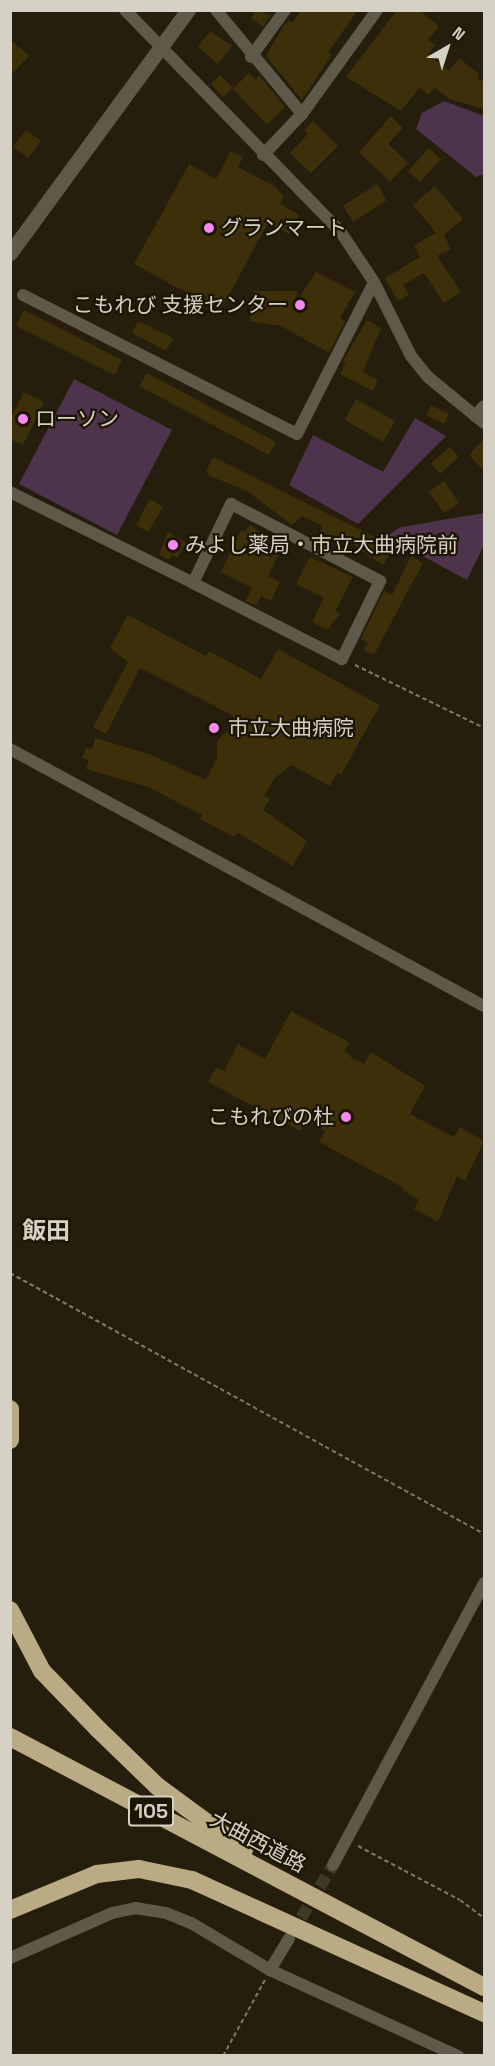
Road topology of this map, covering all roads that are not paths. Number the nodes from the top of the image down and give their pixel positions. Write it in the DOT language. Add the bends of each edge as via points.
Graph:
graph roads {
  1 [pos="125,10"];
  2 [pos="188,10"];
  3 [pos="216,10"];
  4 [pos="285,10"];
  5 [pos="377,10"];
  6 [pos="158,47"];
  7 [pos="251,57"];
  8 [pos="302,114"];
  9 [pos="263,155"];
  10 [pos="10,253"];
  11 [pos="374,282"];
  12 [pos="23,295"];
  13 [pos="484,406"];
  14 [pos="480,419"];
  15 [pos="10,492"];
  16 [pos="193,583"];
  17 [pos="10,749"];
  18 [pos="484,1006"];
  19 [pos="10,1409"];
  20 [pos="10,1440"];
  21 [pos="484,1583"];
  22 [pos="10,1610"];
  23 [pos="10,1737"];
  24 [pos="333,1864"];
  25 [pos="292,1886"];
  26 [pos="10,1910"];
  27 [pos="290,1938"];
  28 [pos="10,1958"];
  29 [pos="270,1970"];
  30 [pos="484,1987"];
  31 [pos="484,2013"];
  32 [pos="458,2055"];
  1 -- 6 [label="street"];
  2 -- 6 [label="street"];
  3 -- 7 [label="street"];
  4 -- 7 [label="street"];
  5 -- 8 [label="street"];
  6 -- 9 [label="street"];
  6 -- 10 [label="street"];
  7 -- 8 [label="street"];
  8 -- 9 [label="street"];
  9 -- 11 [label="street" via="340,231"];
  11 -- 12 [label="street" via="297,434"];
  11 -- 14 [label="street" via="411,356 429,378"];
  13 -- 14 [label="street"];
  15 -- 16 [label="street"];
  16 -- 16 [label="street" via="231,504 380,581 342,659"];
  17 -- 18 [label="street"];
  19 -- 20 [label="highway"];
  21 -- 24 [label="street"];
  22 -- 25 [label="highway" via="42,1671 98,1729 157,1786"];
  23 -- 25 [label="highway, 大曲西道路 / 105"];
  25 -- 30 [label="highway, 大曲西道路 / 105"];
  26 -- 31 [label="highway" via="97,1874 139,1869 192,1880"];
  27 -- 29 [label="street"];
  28 -- 29 [label="street" via="112,1913 135,1908 166,1913 191,1923"];
  29 -- 32 [label="street"];
}
